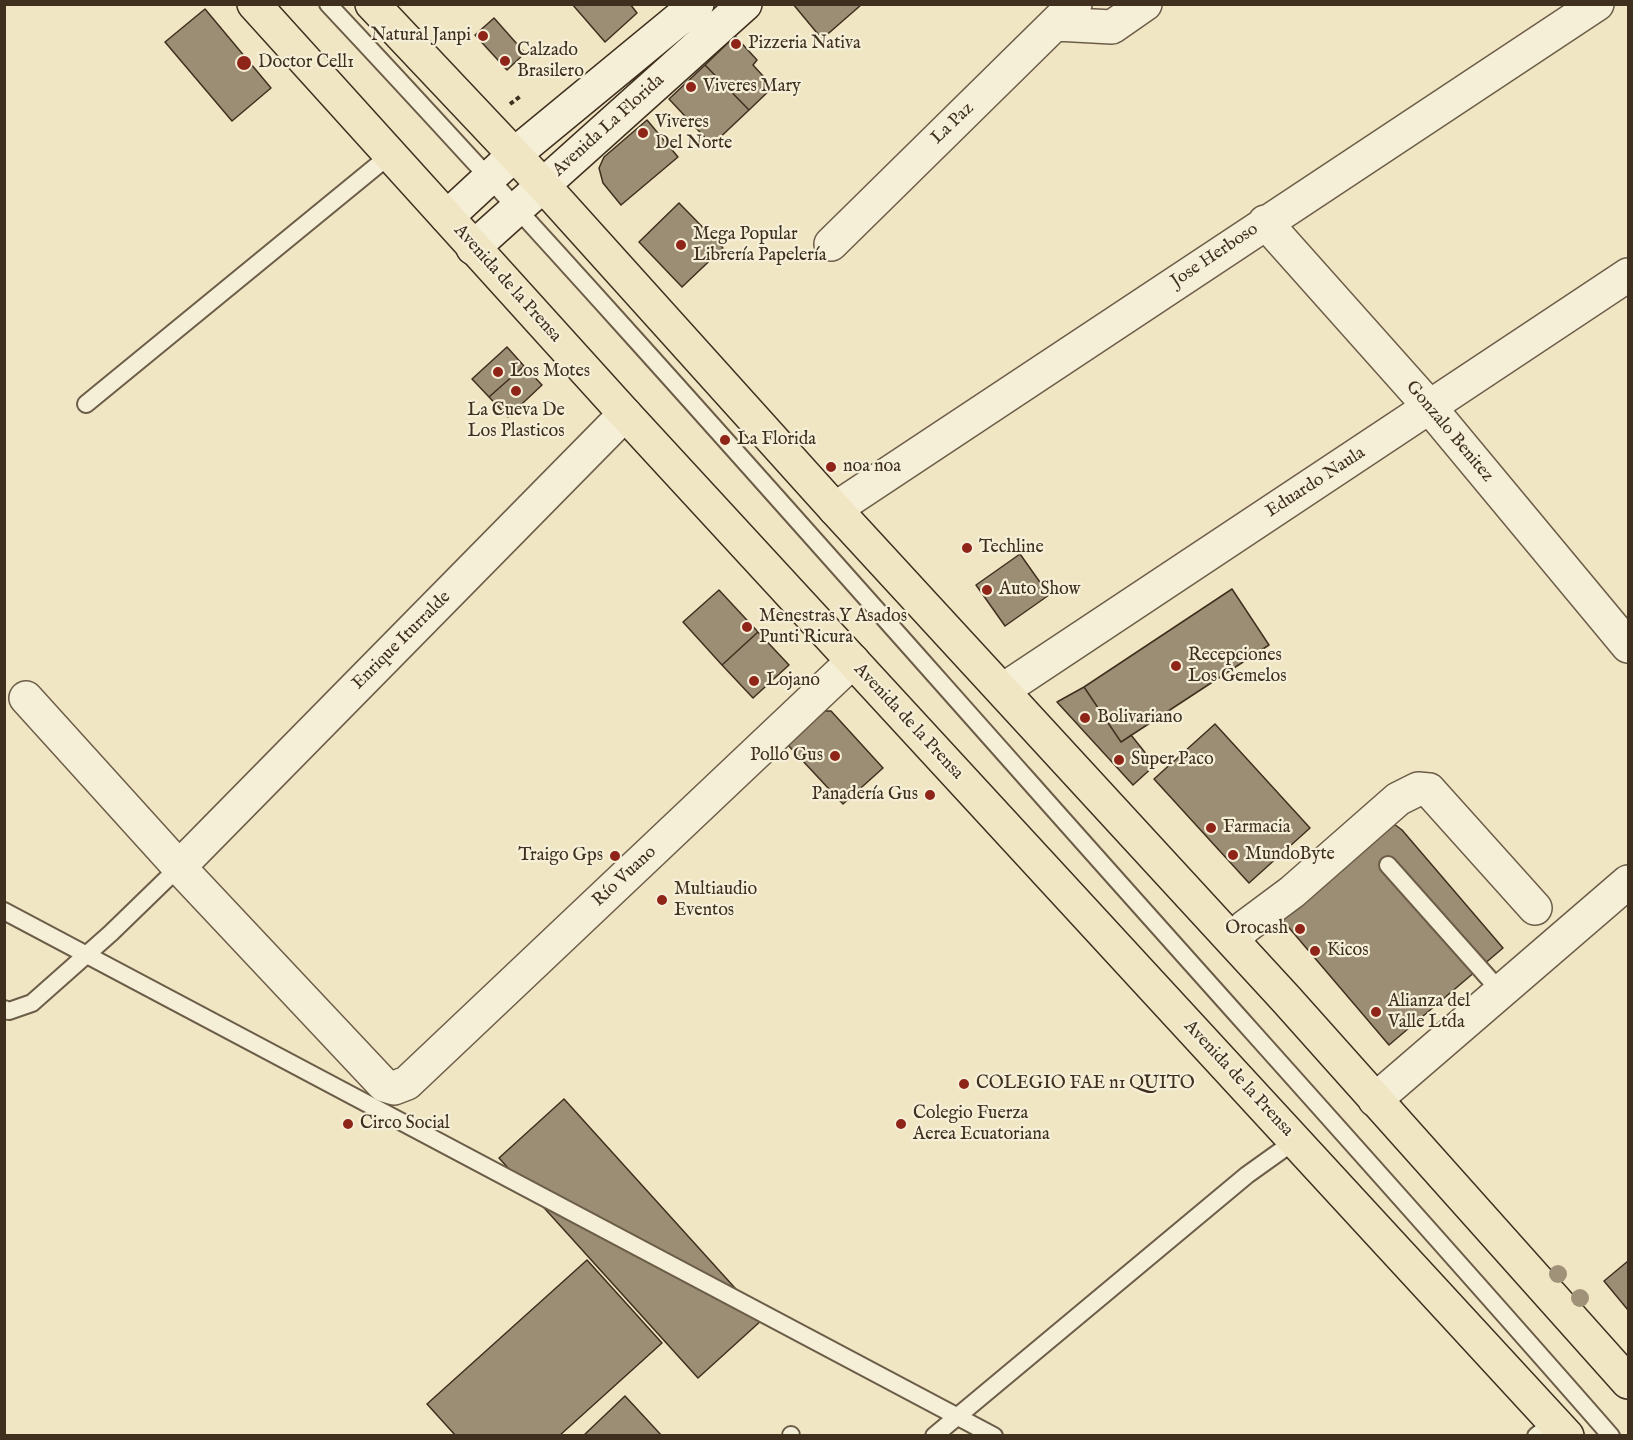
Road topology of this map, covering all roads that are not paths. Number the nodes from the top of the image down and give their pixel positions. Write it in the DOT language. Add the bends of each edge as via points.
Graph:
graph roads {
  1 [pos="254,4"];
  2 [pos="328,4"];
  3 [pos="372,4"];
  4 [pos="697,4"];
  5 [pos="745,4"];
  6 [pos="1145,4"];
  7 [pos="1597,4"];
  8 [pos="1057,11"];
  9 [pos="515,154"];
  10 [pos="390,155"];
  11 [pos="490,177"];
  12 [pos="543,185"];
  13 [pos="517,207"];
  14 [pos="447,217"];
  15 [pos="1265,222"];
  16 [pos="831,244"];
  17 [pos="473,248"];
  18 [pos="1629,275"];
  19 [pos="86,404"];
  20 [pos="1429,407"];
  21 [pos="625,414"];
  22 [pos="835,509"];
  23 [pos="1629,646"];
  24 [pos="853,661"];
  25 [pos="1002,690"];
  26 [pos="26,698"];
  27 [pos="1388,865"];
  28 [pos="179,867"];
  29 [pos="1629,882"];
  30 [pos="1535,908"];
  31 [pos="4,910"];
  32 [pos="1233,941"];
  33 [pos="1501,992"];
  34 [pos="4,1009"];
  35 [pos="1375,1100"];
  36 [pos="1296,1140"];
  37 [pos="1629,1382"];
  38 [pos="1553,1431"];
  39 [pos="934,1436"];
  40 [pos="994,1436"];
  41 [pos="1611,1436"];
  1 -- 10 [label="main road, Avenida de la Prensa"];
  2 -- 11 [label="lane"];
  3 -- 9 [label="main road"];
  4 -- 9 [label="street, Avenida La Florida"];
  5 -- 12 [label="street, Avenida La Florida"];
  6 -- 8 [label="street" via="1112,27"];
  7 -- 15 [label="street, Jose Herboso"];
  8 -- 16 [label="street, La Paz"];
  9 -- 11 [label="street, Avenida La Florida"];
  9 -- 12 [label="main road"];
  10 -- 14 [label="main road, Avenida de la Prensa"];
  10 -- 19 [label="lane"];
  11 -- 13 [label="lane"];
  11 -- 14 [label="street, Avenida La Florida"];
  12 -- 13 [label="street, Avenida La Florida"];
  12 -- 22 [label="main road"];
  13 -- 17 [label="street, Avenida La Florida"];
  13 -- 41 [label="lane" via="1342,1129"];
  14 -- 17 [label="main road, Avenida de la Prensa"];
  15 -- 20 [label="street, Gonzalo Benitez"];
  15 -- 22 [label="street, Jose Herboso"];
  17 -- 21 [label="main road, Avenida de la Prensa"];
  18 -- 20 [label="street, Eduardo Naula"];
  20 -- 23 [label="street, Gonzalo Benitez"];
  20 -- 25 [label="street, Eduardo Naula"];
  21 -- 24 [label="main road, Avenida de la Prensa"];
  21 -- 28 [label="street, Enrique Iturralde"];
  22 -- 25 [label="main road"];
  24 -- 28 [label="street, Río Vuano" via="407,1083 394,1088 384,1085"];
  24 -- 36 [label="main road, Avenida de la Prensa"];
  25 -- 32 [label="main road"];
  26 -- 28 [label="street"];
  27 -- 33 [label="lane"];
  28 -- 34 [label="lane" via="32,1003 9,1011"];
  29 -- 33 [label="street"];
  30 -- 32 [label="street" via="1429,790 1418,789 1388,807"];
  31 -- 40 [label="lane"];
  32 -- 35 [label="main road"];
  33 -- 35 [label="street"];
  35 -- 37 [label="main road"];
  36 -- 38 [label="main road, Avenida de la Prensa"];
  36 -- 39 [label="lane" via="1247,1175"];
}
